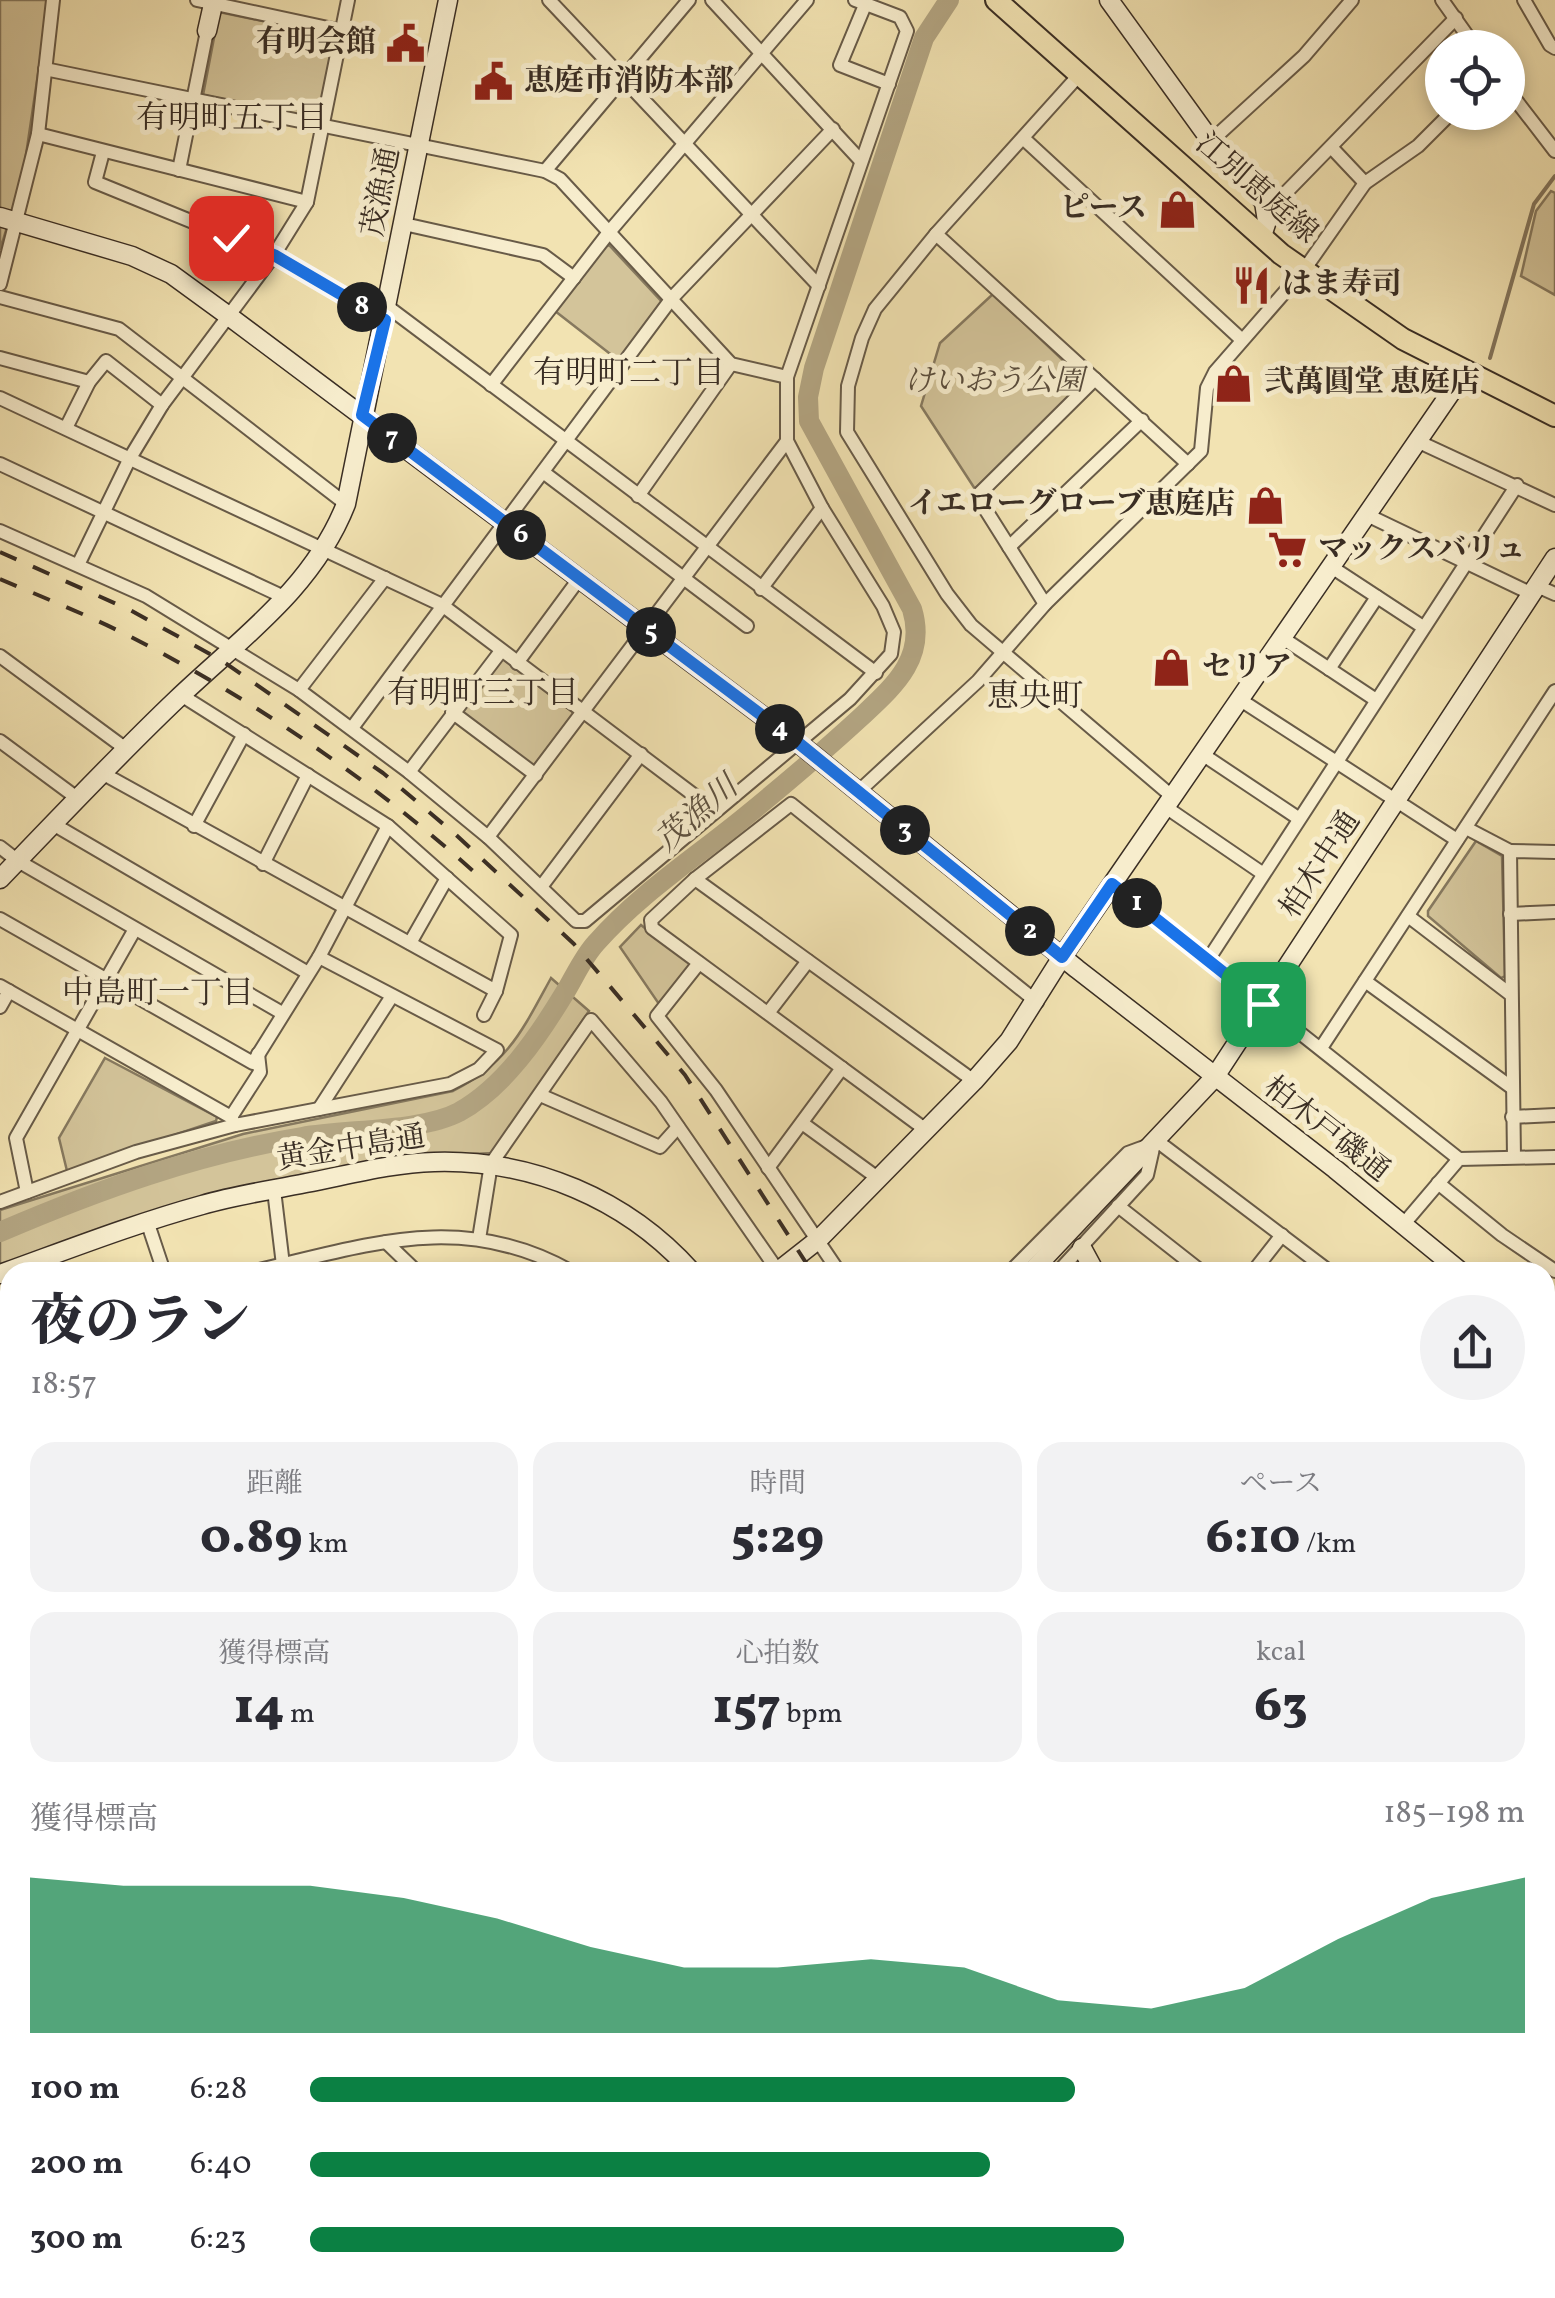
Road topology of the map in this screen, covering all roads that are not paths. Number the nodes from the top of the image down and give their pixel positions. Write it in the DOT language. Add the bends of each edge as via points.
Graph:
graph roads {
  1 [pos="52,0"];
  2 [pos="348,0"];
  3 [pos="448,0"];
  4 [pos="549,0"];
  5 [pos="690,0"];
  6 [pos="712,0"];
  7 [pos="807,0"];
  8 [pos="996,0"];
  9 [pos="1109,0"];
  10 [pos="1352,0"];
  11 [pos="1442,0"];
  12 [pos="1524,0"];
  13 [pos="208,1"];
  14 [pos="860,3"];
  15 [pos="1456,18"];
  16 [pos="1464,30"];
  17 [pos="208,31"];
  18 [pos="342,31"];
  19 [pos="1555,48"];
  20 [pos="762,53"];
  21 [pos="45,69"];
  22 [pos="1080,74"];
  23 [pos="622,79"];
  24 [pos="889,84"];
  25 [pos="193,98"];
  26 [pos="1525,112"];
  27 [pos="324,126"];
  28 [pos="833,129"];
  29 [pos="1434,130"];
  30 [pos="38,134"];
  31 [pos="1024,138"];
  32 [pos="1211,140"];
  33 [pos="684,143"];
  34 [pos="420,144"];
  35 [pos="1331,147"];
  36 [pos="1555,150"];
  37 [pos="103,152"];
  38 [pos="861,161"];
  39 [pos="179,170"];
  40 [pos="544,171"];
  41 [pos="1365,184"];
  42 [pos="307,202"];
  43 [pos="1267,212"];
  44 [pos="751,216"];
  45 [pos="8,219"];
  46 [pos="404,224"];
  47 [pos="610,231"];
  48 [pos="936,234"];
  49 [pos="1262,236"];
  50 [pos="274,255"];
  51 [pos="1304,270"];
  52 [pos="574,278"];
  53 [pos="0,284"];
  54 [pos="819,286"];
  55 [pos="0,297"];
  56 [pos="672,298"];
  57 [pos="386,314"];
  58 [pos="230,316"];
  59 [pos="1242,340"];
  60 [pos="0,358"];
  61 [pos="731,364"];
  62 [pos="1465,372"];
  63 [pos="183,378"];
  64 [pos="786,378"];
  65 [pos="1095,379"];
  66 [pos="89,382"];
  67 [pos="491,385"];
  68 [pos="0,398"];
  69 [pos="162,406"];
  70 [pos="362,415"];
  71 [pos="1555,416"];
  72 [pos="1142,420"];
  73 [pos="66,428"];
  74 [pos="787,441"];
  75 [pos="1418,441"];
  76 [pos="565,442"];
  77 [pos="130,458"];
  78 [pos="0,464"];
  79 [pos="1188,464"];
  80 [pos="542,472"];
  81 [pos="1517,485"];
  82 [pos="638,496"];
  83 [pos="346,504"];
  84 [pos="1555,505"];
  85 [pos="822,508"];
  86 [pos="105,512"];
  87 [pos="1367,514"];
  88 [pos="505,522"];
  89 [pos="0,531"];
  90 [pos="1009,547"];
  91 [pos="326,549"];
  92 [pos="708,549"];
  93 [pos="1555,558"];
  94 [pos="1467,560"];
  95 [pos="78,565"];
  96 [pos="1330,566"];
  97 [pos="385,578"];
  98 [pos="580,580"];
  99 [pos="684,580"];
  100 [pos="761,589"];
  101 [pos="1542,591"];
  102 [pos="1377,597"];
  103 [pos="286,598"];
  104 [pos="1045,604"];
  105 [pos="442,605"];
  106 [pos="747,626"];
  107 [pos="1424,626"];
  108 [pos="648,629"];
  109 [pos="1281,638"];
  110 [pos="232,650"];
  111 [pos="501,650"];
  112 [pos="1001,652"];
  113 [pos="517,663"];
  114 [pos="3,664"];
  115 [pos="1329,669"];
  116 [pos="876,673"];
  117 [pos="298,690"];
  118 [pos="1555,691"];
  119 [pos="181,695"];
  120 [pos="1239,699"];
  121 [pos="1376,700"];
  122 [pos="452,712"];
  123 [pos="583,713"];
  124 [pos="352,728"];
  125 [pos="244,734"];
  126 [pos="0,742"];
  127 [pos="800,744"];
  128 [pos="126,750"];
  129 [pos="640,754"];
  130 [pos="1202,754"];
  131 [pos="1334,763"];
  132 [pos="409,772"];
  133 [pos="102,773"];
  134 [pos="308,774"];
  135 [pos="536,775"];
  136 [pos="858,792"];
  137 [pos="77,798"];
  138 [pos="1396,800"];
  139 [pos="1170,803"];
  140 [pos="714,810"];
  141 [pos="1298,818"];
  142 [pos="52,824"];
  143 [pos="194,826"];
  144 [pos="388,826"];
  145 [pos="1466,828"];
  146 [pos="488,837"];
  147 [pos="1456,840"];
  148 [pos="0,847"];
  149 [pos="1510,851"];
  150 [pos="1555,852"];
  151 [pos="18,861"];
  152 [pos="263,864"];
  153 [pos="1262,873"];
  154 [pos="447,878"];
  155 [pos="0,880"];
  156 [pos="696,880"];
  157 [pos="1112,884"];
  158 [pos="540,887"];
  159 [pos="345,907"];
  160 [pos="1555,912"];
  161 [pos="1510,914"];
  162 [pos="1408,916"];
  163 [pos="0,919"];
  164 [pos="135,929"];
  165 [pos="410,942"];
  166 [pos="318,957"];
  167 [pos="1062,957"];
  168 [pos="808,960"];
  169 [pos="1208,960"];
  170 [pos="699,963"];
  171 [pos="308,973"];
  172 [pos="1366,980"];
  173 [pos="106,981"];
  174 [pos="4,988"];
  175 [pos="496,991"];
  176 [pos="1510,994"];
  177 [pos="392,996"];
  178 [pos="1036,1002"];
  179 [pos="1263,1004"];
  180 [pos="0,1007"];
  181 [pos="282,1013"];
  182 [pos="768,1014"];
  183 [pos="484,1015"];
  184 [pos="76,1031"];
  185 [pos="1322,1048"];
  186 [pos="258,1054"];
  187 [pos="842,1068"];
  188 [pos="1214,1078"];
  189 [pos="974,1080"];
  190 [pos="1511,1087"];
  191 [pos="540,1096"];
  192 [pos="318,1109"];
  193 [pos="1555,1114"];
  194 [pos="1512,1117"];
  195 [pos="233,1121"];
  196 [pos="802,1123"];
  197 [pos="678,1126"];
  198 [pos="926,1130"];
  199 [pos="1156,1143"];
  200 [pos="1514,1157"];
  201 [pos="1555,1157"];
  202 [pos="1459,1159"];
  203 [pos="491,1164"];
  204 [pos="768,1168"];
  205 [pos="879,1179"];
  206 [pos="1438,1182"];
  207 [pos="274,1190"];
  208 [pos="27,1192"];
  209 [pos="0,1202"];
  210 [pos="1118,1206"];
  211 [pos="147,1222"];
  212 [pos="1402,1226"];
  213 [pos="1282,1235"];
  214 [pos="479,1239"];
  215 [pos="819,1239"];
  216 [pos="386,1242"];
  217 [pos="1082,1248"];
  218 [pos="34,1262"];
  219 [pos="161,1262"];
  220 [pos="283,1262"];
  221 [pos="296,1262"];
  222 [pos="405,1262"];
  223 [pos="550,1262"];
  224 [pos="681,1262"];
  225 [pos="770,1262"];
  226 [pos="790,1262"];
  227 [pos="833,1262"];
  228 [pos="1020,1262"];
  229 [pos="1041,1262"];
  230 [pos="1068,1262"];
  231 [pos="1090,1262"];
  232 [pos="1189,1262"];
  233 [pos="1261,1262"];
  234 [pos="1317,1262"];
  235 [pos="1448,1262"];
  236 [pos="1542,1262"];
  1 -- 21 [label="street"];
  2 -- 18 [label="street"];
  3 -- 34 [label="street, 茂漁通"];
  4 -- 23 [label="street"];
  5 -- 23 [label="street"];
  6 -- 20 [label="street"];
  7 -- 20 [label="street"];
  8 -- 22 [label="main road, 江別恵庭線"];
  9 -- 32 [label="street"];
  10 -- 32 [label="street" via="1304,56"];
  11 -- 15 [label="street"];
  12 -- 19 [label="street"];
  13 -- 17 [label="street"];
  13 -- 18 [label="street"];
  14 -- 24 [label="street" via="905,22"];
  14 -- 24 [label="street" via="840,65"];
  15 -- 16 [label="street"];
  15 -- 35 [label="street"];
  17 -- 25 [label="street"];
  18 -- 27 [label="street"];
  20 -- 28 [label="street"];
  20 -- 33 [label="street"];
  21 -- 25 [label="street"];
  21 -- 30 [label="street"];
  22 -- 31 [label="street"];
  22 -- 49 [label="main road, 江別恵庭線"];
  23 -- 33 [label="street"];
  23 -- 40 [label="street"];
  24 -- 38 [label="street"];
  25 -- 27 [label="street"];
  25 -- 39 [label="street"];
  26 -- 36 [label="street"];
  27 -- 34 [label="street"];
  27 -- 42 [label="street"];
  28 -- 38 [label="street"];
  28 -- 44 [label="street"];
  29 -- 41 [label="street"];
  30 -- 37 [label="street"];
  30 -- 45 [label="street"];
  31 -- 48 [label="street"];
  31 -- 59 [label="street"];
  32 -- 43 [label="street"];
  33 -- 44 [label="street"];
  33 -- 47 [label="street"];
  34 -- 40 [label="street"];
  34 -- 46 [label="street, 茂漁通"];
  35 -- 41 [label="street"];
  35 -- 43 [label="street"];
  37 -- 39 [label="street"];
  37 -- 50 [label="street" via="94,182"];
  38 -- 54 [label="street"];
  39 -- 42 [label="street"];
  40 -- 47 [label="street"];
  41 -- 51 [label="street"];
  42 -- 50 [label="street"];
  43 -- 49 [label="street"];
  44 -- 54 [label="street"];
  44 -- 56 [label="street"];
  45 -- 53 [label="street"];
  45 -- 58 [label="street, 柏木戸磯通" via="132,256 171,274"];
  46 -- 52 [label="street" via="543,255"];
  46 -- 57 [label="street, 茂漁通"];
  47 -- 52 [label="street"];
  47 -- 56 [label="street"];
  48 -- 65 [label="street"];
  48 -- 112 [label="street" via="875,309 848,386 847,432 946,594"];
  49 -- 51 [label="main road, 江別恵庭線"];
  50 -- 57 [label="street"];
  50 -- 58 [label="street"];
  51 -- 59 [label="street"];
  51 -- 62 [label="main road, 江別恵庭線" via="1403,339"];
  52 -- 67 [label="street"];
  54 -- 64 [label="street"];
  55 -- 63 [label="street" via="119,330"];
  56 -- 61 [label="street"];
  56 -- 76 [label="street"];
  57 -- 67 [label="street"];
  57 -- 70 [label="street, 茂漁通"];
  58 -- 63 [label="street"];
  58 -- 70 [label="street, 柏木戸磯通"];
  59 -- 79 [label="street" via="1207,388 1201,451"];
  60 -- 66 [label="street"];
  61 -- 64 [label="street"];
  61 -- 82 [label="street"];
  62 -- 71 [label="main road, 江別恵庭線"];
  62 -- 75 [label="street"];
  63 -- 69 [label="street"];
  63 -- 83 [label="street"];
  64 -- 74 [label="street"];
  65 -- 72 [label="street"];
  65 -- 90 [label="street" via="977,496"];
  66 -- 69 [label="street" via="106,361"];
  66 -- 73 [label="street"];
  67 -- 76 [label="street"];
  68 -- 73 [label="street"];
  69 -- 77 [label="street"];
  70 -- 83 [label="street, 茂漁通"];
  70 -- 88 [label="street, 柏木戸磯通"];
  72 -- 79 [label="street"];
  72 -- 90 [label="street"];
  73 -- 77 [label="street"];
  74 -- 85 [label="street"];
  74 -- 92 [label="street"];
  75 -- 81 [label="street"];
  75 -- 87 [label="street"];
  76 -- 80 [label="street"];
  76 -- 82 [label="street"];
  77 -- 86 [label="street"];
  77 -- 91 [label="street"];
  78 -- 86 [label="street"];
  79 -- 104 [label="street"];
  80 -- 88 [label="street"];
  80 -- 99 [label="street"];
  81 -- 84 [label="street"];
  81 -- 94 [label="street"];
  82 -- 92 [label="street"];
  83 -- 91 [label="street, 茂漁通"];
  85 -- 100 [label="street"];
  85 -- 116 [label="street" via="894,632 890,654"];
  86 -- 95 [label="street"];
  86 -- 103 [label="street"];
  87 -- 94 [label="street"];
  87 -- 96 [label="street"];
  88 -- 98 [label="street, 柏木戸磯通"];
  88 -- 105 [label="street"];
  89 -- 95 [label="street"];
  90 -- 104 [label="street"];
  91 -- 97 [label="street"];
  91 -- 103 [label="street, 茂漁通"];
  92 -- 99 [label="street"];
  92 -- 100 [label="street"];
  93 -- 101 [label="street, 柏木中通"];
  94 -- 101 [label="street"];
  94 -- 107 [label="street"];
  95 -- 110 [label="street" via="146,596"];
  96 -- 102 [label="street"];
  96 -- 109 [label="street"];
  97 -- 105 [label="street"];
  97 -- 117 [label="street"];
  98 -- 108 [label="street, 柏木戸磯通"];
  98 -- 113 [label="street"];
  99 -- 106 [label="street"];
  99 -- 108 [label="street"];
  100 -- 116 [label="street"];
  101 -- 138 [label="street, 柏木中通"];
  102 -- 107 [label="street"];
  102 -- 115 [label="street"];
  103 -- 110 [label="street, 茂漁通"];
  104 -- 112 [label="street"];
  105 -- 111 [label="street"];
  105 -- 124 [label="street"];
  107 -- 121 [label="street"];
  108 -- 123 [label="street"];
  108 -- 127 [label="street, 柏木戸磯通"];
  109 -- 115 [label="street"];
  109 -- 120 [label="street"];
  110 -- 117 [label="street"];
  110 -- 119 [label="street, 茂漁通"];
  111 -- 113 [label="street"];
  111 -- 122 [label="street"];
  112 -- 136 [label="street"];
  112 -- 139 [label="street"];
  113 -- 123 [label="street"];
  114 -- 128 [label="street"];
  115 -- 121 [label="street"];
  116 -- 127 [label="street"];
  117 -- 124 [label="street"];
  118 -- 145 [label="street"];
  119 -- 125 [label="street"];
  119 -- 128 [label="street, 茂漁通"];
  120 -- 130 [label="street"];
  120 -- 131 [label="street"];
  121 -- 131 [label="street"];
  122 -- 132 [label="street"];
  122 -- 135 [label="street"];
  123 -- 129 [label="street"];
  123 -- 135 [label="street"];
  124 -- 132 [label="street"];
  125 -- 134 [label="street"];
  125 -- 143 [label="street"];
  126 -- 137 [label="street"];
  127 -- 136 [label="street, 柏木戸磯通"];
  127 -- 140 [label="street"];
  128 -- 133 [label="street, 茂漁通"];
  129 -- 140 [label="street"];
  129 -- 158 [label="street"];
  130 -- 139 [label="street"];
  130 -- 141 [label="street"];
  131 -- 138 [label="street"];
  131 -- 141 [label="street"];
  132 -- 146 [label="street"];
  133 -- 137 [label="street, 茂漁通"];
  133 -- 143 [label="street"];
  134 -- 144 [label="street"];
  134 -- 152 [label="street"];
  135 -- 146 [label="street"];
  136 -- 167 [label="street, 柏木戸磯通"];
  137 -- 142 [label="street, 茂漁通"];
  138 -- 147 [label="street"];
  138 -- 179 [label="street, 柏木中通"];
  139 -- 153 [label="street"];
  139 -- 157 [label="street"];
  140 -- 158 [label="street" via="585,921"];
  141 -- 153 [label="street"];
  142 -- 151 [label="street, 茂漁通"];
  142 -- 171 [label="street"];
  143 -- 152 [label="street"];
  144 -- 154 [label="street"];
  144 -- 159 [label="street"];
  145 -- 147 [label="street"];
  145 -- 149 [label="street"];
  146 -- 158 [label="street"];
  147 -- 162 [label="street"];
  148 -- 151 [label="street"];
  149 -- 150 [label="street"];
  149 -- 161 [label="street"];
  151 -- 155 [label="street, 茂漁通"];
  151 -- 164 [label="street"];
  152 -- 159 [label="street"];
  153 -- 169 [label="street"];
  154 -- 165 [label="street"];
  154 -- 175 [label="street" via="511,936"];
  156 -- 168 [label="street"];
  156 -- 170 [label="street" via="651,920 652,928"];
  156 -- 178 [label="street" via="792,804"];
  157 -- 167 [label="street"];
  157 -- 169 [label="street"];
  159 -- 165 [label="street"];
  159 -- 166 [label="street"];
  160 -- 161 [label="street"];
  161 -- 176 [label="street"];
  162 -- 172 [label="street"];
  162 -- 176 [label="street"];
  163 -- 173 [label="street"];
  164 -- 173 [label="street"];
  164 -- 181 [label="street"];
  165 -- 175 [label="street"];
  166 -- 171 [label="street"];
  166 -- 177 [label="street"];
  167 -- 178 [label="street"];
  167 -- 188 [label="street, 柏木戸磯通"];
  168 -- 182 [label="street"];
  168 -- 189 [label="street"];
  169 -- 179 [label="street"];
  170 -- 182 [label="street"];
  170 -- 204 [label="street" via="658,1016"];
  171 -- 181 [label="street"];
  172 -- 185 [label="street"];
  172 -- 190 [label="street"];
  173 -- 184 [label="street"];
  173 -- 186 [label="street" via="253,1063"];
  174 -- 180 [label="street"];
  174 -- 184 [label="street"];
  175 -- 183 [label="street"];
  176 -- 190 [label="street"];
  177 -- 192 [label="street"];
  177 -- 192 [label="street" via="496,1050 479,1069 450,1084"];
  178 -- 189 [label="street"];
  179 -- 185 [label="street"];
  179 -- 188 [label="street, 柏木中通"];
  181 -- 186 [label="street"];
  182 -- 187 [label="street"];
  184 -- 195 [label="street"];
  184 -- 208 [label="street" via="16,1138"];
  185 -- 202 [label="street"];
  186 -- 195 [label="street" via="260,1072"];
  187 -- 196 [label="street"];
  187 -- 198 [label="street"];
  188 -- 199 [label="street, 柏木中通"];
  188 -- 212 [label="street, 柏木戸磯通"];
  189 -- 198 [label="street"];
  190 -- 194 [label="street"];
  191 -- 197 [label="street" via="660,1147"];
  191 -- 197 [label="street" via="591,1020"];
  191 -- 203 [label="street"];
  192 -- 195 [label="street"];
  193 -- 194 [label="street"];
  194 -- 200 [label="street"];
  195 -- 208 [label="street"];
  196 -- 204 [label="street"];
  196 -- 205 [label="street"];
  197 -- 225 [label="street"];
  198 -- 205 [label="street"];
  199 -- 210 [label="street" via="1147,1175"];
  199 -- 213 [label="street"];
  199 -- 228 [label="street" via="1128,1153"];
  199 -- 229 [label="street, 柏木中通"];
  200 -- 201 [label="street"];
  200 -- 202 [label="street"];
  202 -- 206 [label="street"];
  203 -- 207 [label="street, 黄金中島通" via="432,1162"];
  203 -- 214 [label="street"];
  203 -- 224 [label="street, 黄金中島通" via="605,1202"];
  204 -- 215 [label="street"];
  205 -- 215 [label="street"];
  206 -- 212 [label="street"];
  206 -- 236 [label="street"];
  207 -- 211 [label="street, 黄金中島通"];
  207 -- 220 [label="street"];
  208 -- 209 [label="street"];
  210 -- 217 [label="street"];
  210 -- 232 [label="street"];
  211 -- 218 [label="street, 黄金中島通"];
  211 -- 219 [label="street"];
  212 -- 235 [label="street, 柏木戸磯通"];
  213 -- 233 [label="street"];
  213 -- 234 [label="street"];
  214 -- 216 [label="street"];
  214 -- 223 [label="street"];
  215 -- 226 [label="street"];
  215 -- 227 [label="street"];
  216 -- 221 [label="street"];
  216 -- 222 [label="street"];
  217 -- 230 [label="street"];
  217 -- 231 [label="street"];
}
